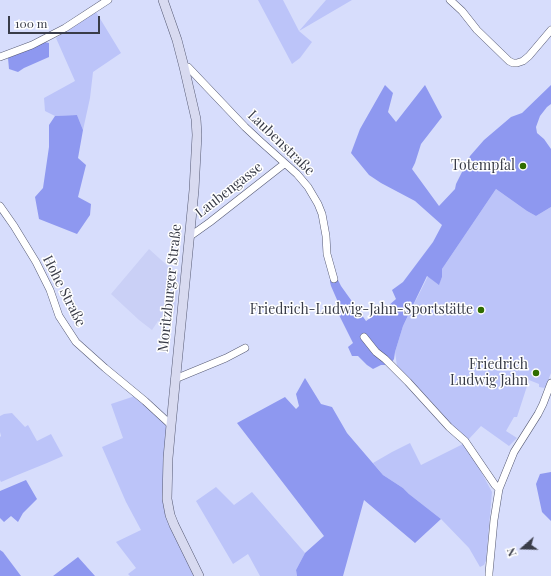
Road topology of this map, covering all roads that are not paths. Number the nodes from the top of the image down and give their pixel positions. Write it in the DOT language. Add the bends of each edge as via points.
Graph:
graph roads {
  1 [pos="108,0"];
  2 [pos="163,0"];
  3 [pos="450,0"];
  4 [pos="551,30"];
  5 [pos="0,57"];
  6 [pos="184,67"];
  7 [pos="284,164"];
  8 [pos="0,206"];
  9 [pos="189,237"];
  10 [pos="334,279"];
  11 [pos="364,337"];
  12 [pos="245,348"];
  13 [pos="175,379"];
  14 [pos="551,384"];
  15 [pos="171,426"];
  16 [pos="499,489"];
  17 [pos="199,576"];
  18 [pos="489,576"];
  1 -- 5 [label="street" via="65,28"];
  2 -- 6 [label="main road, Moritzburger Straße"];
  3 -- 4 [label="street" via="482,35 513,63 523,61"];
  6 -- 7 [label="street, Laubenstraße" via="188,66"];
  6 -- 9 [label="main road, Moritzburger Straße" via="197,126"];
  7 -- 9 [label="street, Laubengasse"];
  7 -- 10 [label="street, Laubenstraße" via="302,179 318,204 326,236 326,254"];
  8 -- 15 [label="street, Hohe Straße" via="36,262 59,316 76,342"];
  9 -- 13 [label="main road, Moritzburger Straße"];
  11 -- 16 [label="street" via="465,441"];
  12 -- 13 [label="street"];
  13 -- 15 [label="main road, Moritzburger Straße"];
  14 -- 16 [label="street" via="538,414 511,458"];
  15 -- 17 [label="main road, Moritzburger Straße" via="166,493 168,505 174,525"];
  16 -- 18 [label="street"];
}
